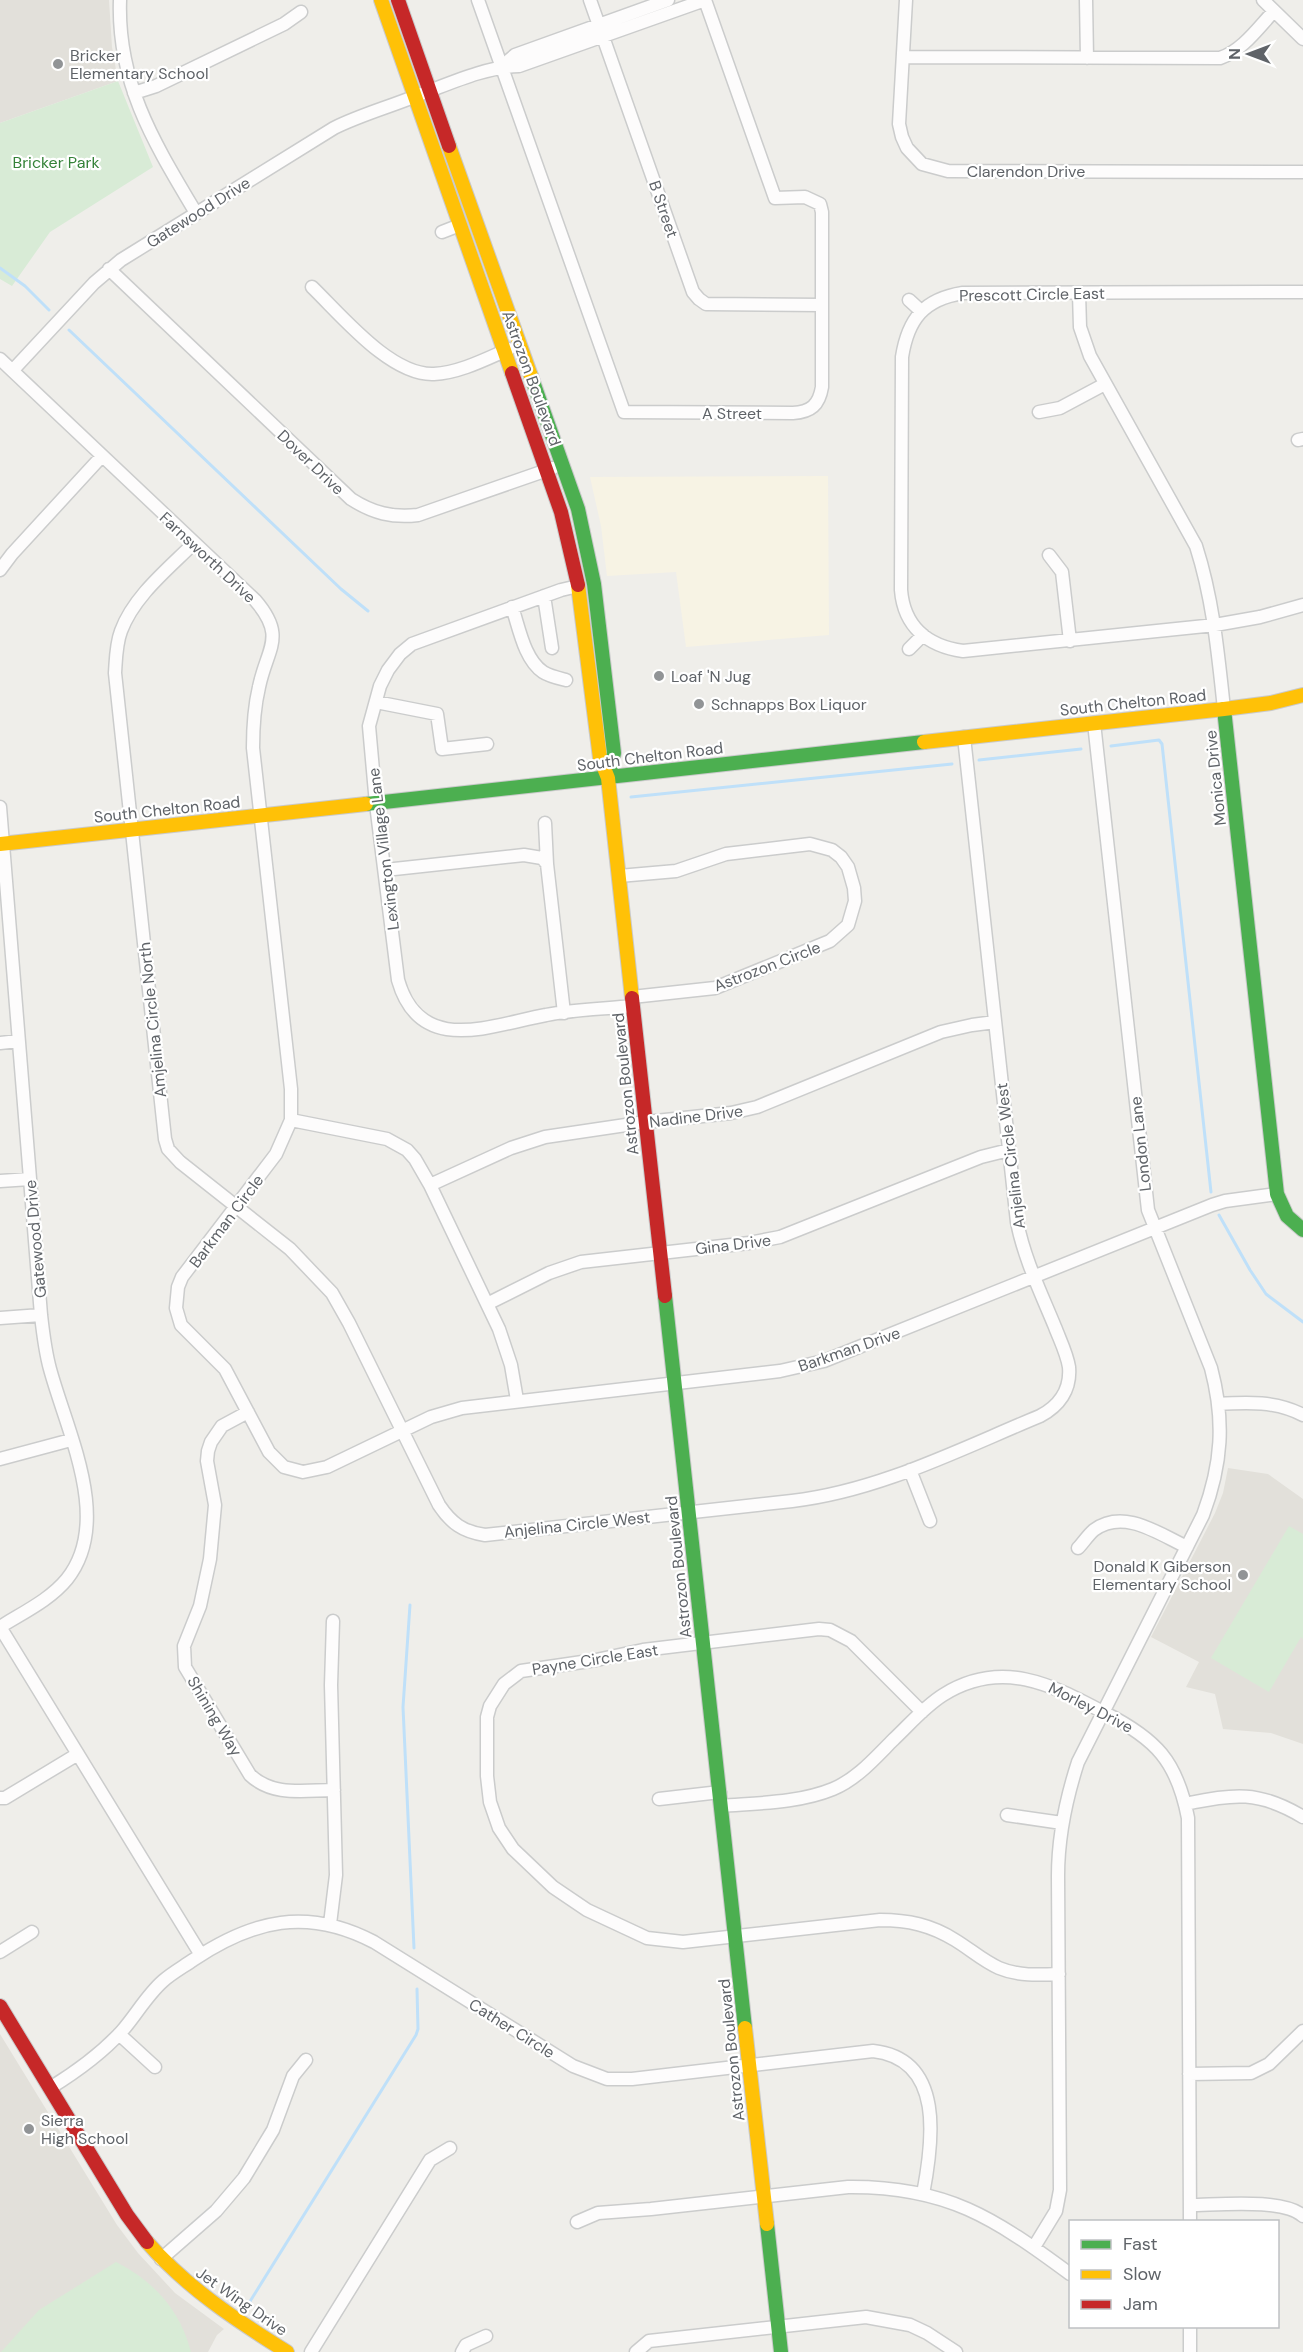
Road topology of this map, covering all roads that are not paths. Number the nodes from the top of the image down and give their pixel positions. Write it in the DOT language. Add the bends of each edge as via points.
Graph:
graph roads {
  1 [pos="120,0"];
  2 [pos="381,0"];
  3 [pos="398,0"];
  4 [pos="478,0"];
  5 [pos="590,0"];
  6 [pos="668,0"];
  7 [pos="705,0"];
  8 [pos="906,0"];
  9 [pos="1086,0"];
  10 [pos="1263,0"];
  11 [pos="1274,11"];
  12 [pos="301,12"];
  13 [pos="602,31"];
  14 [pos="1303,39"];
  15 [pos="903,57"];
  16 [pos="1087,58"];
  17 [pos="501,67"];
  18 [pos="430,91"];
  19 [pos="134,93"];
  20 [pos="414,97"];
  21 [pos="914,157"];
  22 [pos="903,166"];
  23 [pos="1303,172"];
  24 [pos="196,213"];
  25 [pos="460,225"];
  26 [pos="441,232"];
  27 [pos="109,269"];
  28 [pos="312,287"];
  29 [pos="1303,292"];
  30 [pos="1079,293"];
  31 [pos="909,300"];
  32 [pos="822,305"];
  33 [pos="921,311"];
  34 [pos="521,345"];
  35 [pos="505,351"];
  36 [pos="0,358"];
  37 [pos="13,370"];
  38 [pos="1105,384"];
  39 [pos="1039,412"];
  40 [pos="102,456"];
  41 [pos="562,464"];
  42 [pos="547,470"];
  43 [pos="193,544"];
  44 [pos="1049,555"];
  45 [pos="0,570"];
  46 [pos="578,586"];
  47 [pos="544,596"];
  48 [pos="1303,605"];
  49 [pos="512,607"];
  50 [pos="1215,625"];
  51 [pos="922,635"];
  52 [pos="1070,640"];
  53 [pos="552,648"];
  54 [pos="909,649"];
  55 [pos="566,680"];
  56 [pos="1303,695"];
  57 [pos="376,702"];
  58 [pos="1224,709"];
  59 [pos="1094,723"];
  60 [pos="964,737"];
  61 [pos="487,744"];
  62 [pos="608,778"];
  63 [pos="376,804"];
  64 [pos="0,807"];
  65 [pos="262,815"];
  66 [pos="544,823"];
  67 [pos="131,829"];
  68 [pos="2,844"];
  69 [pos="547,864"];
  70 [pos="385,870"];
  71 [pos="620,876"];
  72 [pos="633,1001"];
  73 [pos="564,1013"];
  74 [pos="995,1022"];
  75 [pos="18,1041"];
  76 [pos="0,1043"];
  77 [pos="291,1120"];
  78 [pos="646,1122"];
  79 [pos="1010,1150"];
  80 [pos="30,1179"];
  81 [pos="0,1182"];
  82 [pos="430,1185"];
  83 [pos="1276,1194"];
  84 [pos="237,1207"];
  85 [pos="1154,1229"];
  86 [pos="1303,1230"];
  87 [pos="660,1252"];
  88 [pos="1035,1277"];
  89 [pos="487,1304"];
  90 [pos="41,1315"];
  91 [pos="0,1318"];
  92 [pos="675,1383"];
  93 [pos="517,1400"];
  94 [pos="1218,1404"];
  95 [pos="248,1412"];
  96 [pos="1303,1415"];
  97 [pos="404,1432"];
  98 [pos="71,1440"];
  99 [pos="0,1459"];
  100 [pos="910,1470"];
  101 [pos="689,1512"];
  102 [pos="930,1521"];
  103 [pos="1186,1547"];
  104 [pos="1078,1548"];
  105 [pos="333,1620"];
  106 [pos="0,1627"];
  107 [pos="703,1643"];
  108 [pos="922,1712"];
  109 [pos="1103,1712"];
  110 [pos="78,1754"];
  111 [pos="334,1790"];
  112 [pos="720,1792"];
  113 [pos="0,1798"];
  114 [pos="659,1799"];
  115 [pos="1185,1804"];
  116 [pos="722,1806"];
  117 [pos="1007,1815"];
  118 [pos="1303,1817"];
  119 [pos="1062,1823"];
  120 [pos="330,1924"];
  121 [pos="32,1932"];
  122 [pos="736,1936"];
  123 [pos="0,1952"];
  124 [pos="201,1954"];
  125 [pos="1059,1974"];
  126 [pos="0,2006"];
  127 [pos="1303,2031"];
  128 [pos="119,2034"];
  129 [pos="306,2060"];
  130 [pos="749,2066"];
  131 [pos="155,2067"];
  132 [pos="1189,2074"];
  133 [pos="50,2088"];
  134 [pos="450,2148"];
  135 [pos="923,2194"];
  136 [pos="764,2197"];
  137 [pos="1190,2205"];
  138 [pos="1303,2216"];
  139 [pos="1190,2220"];
  140 [pos="577,2222"];
  141 [pos="1034,2247"];
  142 [pos="161,2259"];
  143 [pos="1069,2273"];
  144 [pos="778,2326"];
  145 [pos="1190,2328"];
  146 [pos="486,2336"];
  147 [pos="287,2352"];
  148 [pos="310,2352"];
  149 [pos="462,2352"];
  150 [pos="636,2352"];
  151 [pos="781,2352"];
  152 [pos="956,2352"];
  153 [pos="1190,2352"];
  1 -- 19 [label="street" via="123,51"];
  2 -- 20 [label="main road, Astrozon Boulevard"];
  3 -- 18 [label="main road, Astrozon Boulevard"];
  4 -- 17 [label="street, A Street"];
  5 -- 13 [label="street, B Street"];
  6 -- 13 [label="street"];
  7 -- 13 [label="street"];
  7 -- 32 [label="street, A Street" via="775,198 805,197 819,204 823,220"];
  8 -- 15 [label="street"];
  9 -- 16 [label="street"];
  10 -- 11 [label="street"];
  11 -- 14 [label="street"];
  11 -- 16 [label="street" via="1240,47 1220,58"];
  12 -- 19 [label="street" via="284,24"];
  13 -- 17 [label="street, Gatewood Drive" via="519,66"];
  13 -- 32 [label="street, B Street" via="700,304"];
  15 -- 16 [label="street"];
  15 -- 21 [label="street" via="899,124"];
  17 -- 18 [label="street, Gatewood Drive"];
  17 -- 32 [label="street, A Street" via="624,412 808,411 814,407 822,387"];
  18 -- 20 [label="street, Gatewood Drive"];
  18 -- 34 [label="main road, Astrozon Boulevard"];
  19 -- 24 [label="street" via="144,123"];
  20 -- 24 [label="street, Gatewood Drive" via="334,128"];
  20 -- 25 [label="main road, Astrozon Boulevard"];
  21 -- 22 [label="street"];
  21 -- 23 [label="street, Clarendon Drive" via="922,164 948,171"];
  24 -- 27 [label="street, Gatewood Drive"];
  25 -- 26 [label="street"];
  25 -- 35 [label="main road, Astrozon Boulevard"];
  27 -- 37 [label="street, Gatewood Drive"];
  27 -- 42 [label="street, Dover Drive" via="366,509 400,517 418,515"];
  28 -- 35 [label="street" via="387,359 404,368 421,373 451,371"];
  29 -- 30 [label="street, Prescott Circle East"];
  30 -- 33 [label="street, Prescott Circle East" via="963,293 934,300"];
  30 -- 38 [label="street, Monica Drive" via="1083,340"];
  31 -- 33 [label="street"];
  33 -- 51 [label="street" via="908,333 902,357 901,590 908,618"];
  34 -- 35 [label="street"];
  34 -- 41 [label="main road, Astrozon Boulevard"];
  35 -- 42 [label="main road, Astrozon Boulevard"];
  36 -- 37 [label="street, Farnsworth Drive"];
  37 -- 40 [label="street, Farnsworth Drive"];
  38 -- 39 [label="street" via="1060,408"];
  38 -- 50 [label="street, Monica Drive" via="1196,546"];
  40 -- 43 [label="street, Farnsworth Drive"];
  40 -- 45 [label="street"];
  41 -- 42 [label="street, Dover Drive"];
  41 -- 62 [label="main road, Astrozon Boulevard" via="583,529 594,584 614,753"];
  42 -- 46 [label="main road, Astrozon Boulevard"];
  43 -- 65 [label="street, Farnsworth Drive" via="255,600 273,631 253,716"];
  43 -- 67 [label="street, Amjelina Circle North" via="148,588 129,613 116,650 114,673"];
  44 -- 52 [label="street" via="1062,572"];
  46 -- 47 [label="street, Lexington Village Lane"];
  46 -- 62 [label="main road, Astrozon Boulevard" via="600,758"];
  47 -- 49 [label="street, Lexington Village Lane"];
  47 -- 53 [label="street"];
  48 -- 50 [label="street"];
  49 -- 55 [label="street" via="526,648 538,668"];
  49 -- 57 [label="street, Lexington Village Lane" via="412,644 388,670"];
  50 -- 52 [label="street"];
  50 -- 58 [label="street, Monica Drive"];
  51 -- 52 [label="street" via="942,647 963,651"];
  51 -- 54 [label="street"];
  56 -- 58 [label="main road, South Chelton Road"];
  57 -- 61 [label="street" via="437,714 442,749"];
  57 -- 63 [label="street, Lexington Village Lane" via="369,726"];
  58 -- 59 [label="main road, South Chelton Road"];
  58 -- 83 [label="main road, Monica Drive"];
  59 -- 60 [label="main road, South Chelton Road"];
  59 -- 85 [label="street, London Lane" via="1145,1197"];
  60 -- 62 [label="main road, South Chelton Road"];
  60 -- 74 [label="street, Anjelina Circle West"];
  62 -- 63 [label="main road, South Chelton Road"];
  62 -- 71 [label="main road, Astrozon Boulevard"];
  63 -- 65 [label="main road, South Chelton Road"];
  63 -- 70 [label="street, Lexington Village Lane"];
  64 -- 68 [label="street, Gatewood Drive"];
  65 -- 67 [label="main road, South Chelton Road"];
  65 -- 77 [label="street, Barkman Circle"];
  66 -- 69 [label="street"];
  67 -- 68 [label="main road, South Chelton Road"];
  67 -- 84 [label="street, Amjelina Circle North" via="165,1139 180,1162"];
  68 -- 75 [label="street, Gatewood Drive"];
  69 -- 70 [label="street" via="542,858 524,855"];
  69 -- 73 [label="street"];
  70 -- 73 [label="street, Lexington Village Lane" via="398,980 407,1002 423,1019 455,1031"];
  71 -- 72 [label="main road, Astrozon Boulevard"];
  71 -- 72 [label="street, Astrozon Circle" via="676,871 726,854 810,844 841,857 854,888 855,901 848,925 830,941 715,988"];
  72 -- 73 [label="street, Lexington Village Lane"];
  72 -- 78 [label="main road, Astrozon Boulevard"];
  74 -- 78 [label="street, Nadine Drive" via="941,1032 751,1109"];
  74 -- 79 [label="street, Anjelina Circle West"];
  75 -- 76 [label="street"];
  75 -- 80 [label="street, Gatewood Drive"];
  77 -- 82 [label="street" via="387,1138 407,1150"];
  77 -- 84 [label="street, Barkman Circle" via="276,1154"];
  78 -- 82 [label="street, Nadine Drive" via="561,1133 526,1142"];
  78 -- 87 [label="main road, Astrozon Boulevard"];
  79 -- 87 [label="street, Gina Drive" via="981,1157 780,1238"];
  79 -- 88 [label="street, Anjelina Circle West" via="1020,1235"];
  80 -- 81 [label="street"];
  80 -- 90 [label="street, Gatewood Drive"];
  82 -- 89 [label="street"];
  83 -- 85 [label="street, Barkman Drive" via="1225,1201"];
  83 -- 86 [label="main road" via="1287,1216"];
  84 -- 95 [label="street, Barkman Circle" via="182,1277 176,1308 181,1325 225,1370"];
  84 -- 97 [label="street, Amjelina Circle North" via="290,1249 332,1293"];
  85 -- 88 [label="street, Barkman Drive"];
  85 -- 94 [label="street, London Lane" via="1205,1348"];
  87 -- 89 [label="street, Gina Drive" via="574,1264"];
  87 -- 92 [label="main road, Astrozon Boulevard"];
  88 -- 92 [label="street, Barkman Drive" via="824,1361 780,1371"];
  88 -- 100 [label="street, Anjelina Circle West" via="1069,1368 1061,1400 1040,1416"];
  89 -- 93 [label="street" via="508,1352"];
  90 -- 91 [label="street"];
  90 -- 98 [label="street, Gatewood Drive" via="50,1367"];
  92 -- 93 [label="street, Barkman Drive"];
  92 -- 101 [label="main road, Astrozon Boulevard"];
  93 -- 97 [label="street, Barkman Drive" via="450,1410"];
  94 -- 96 [label="street" via="1263,1403"];
  94 -- 103 [label="street, London Lane" via="1221,1434 1217,1471 1203,1515"];
  95 -- 97 [label="street, Barkman Circle" via="276,1461 303,1472 327,1467"];
  95 -- 111 [label="street, Shining Way" via="222,1426 208,1451 215,1505 210,1559 200,1606 184,1646 185,1667 257,1781 275,1790"];
  97 -- 101 [label="street, Anjelina Circle West" via="446,1515 473,1533"];
  98 -- 99 [label="street"];
  98 -- 106 [label="street, Gatewood Drive" via="88,1511 80,1556 55,1592"];
  100 -- 101 [label="street, Anjelina Circle West" via="808,1499"];
  100 -- 102 [label="street"];
  101 -- 107 [label="main road, Astrozon Boulevard"];
  103 -- 104 [label="street" via="1126,1521 1094,1530"];
  103 -- 109 [label="street, London Lane"];
  105 -- 111 [label="street"];
  106 -- 110 [label="street"];
  107 -- 108 [label="street, Payne Circle East" via="830,1630 851,1641"];
  107 -- 112 [label="main road, Astrozon Boulevard"];
  107 -- 122 [label="street, Payne Circle East" via="521,1671 504,1684 487,1717 489,1796 499,1828 513,1849 574,1903 647,1938 683,1942"];
  108 -- 109 [label="street, Morley Drive" via="955,1689 984,1680 1015,1677 1045,1683"];
  108 -- 116 [label="street, Morley Drive" via="861,1772 834,1789 803,1797"];
  109 -- 115 [label="street, Morley Drive" via="1141,1733 1158,1749 1173,1769"];
  109 -- 119 [label="street, London Lane" via="1078,1762"];
  110 -- 113 [label="street"];
  110 -- 124 [label="street"];
  111 -- 120 [label="street" via="336,1875"];
  112 -- 114 [label="street"];
  112 -- 116 [label="main road, Astrozon Boulevard"];
  115 -- 118 [label="street" via="1234,1795 1252,1796"];
  115 -- 132 [label="street, Morley Drive" via="1189,1832"];
  116 -- 122 [label="main road, Astrozon Boulevard"];
  117 -- 119 [label="street"];
  119 -- 125 [label="street, London Lane" via="1058,1854"];
  120 -- 124 [label="street, Cather Circle" via="269,1924 242,1932"];
  120 -- 130 [label="street, Cather Circle" via="374,1942 573,2066 596,2076 632,2079"];
  121 -- 123 [label="street"];
  122 -- 125 [label="street" via="880,1920 912,1922 940,1932 999,1968 1029,1975"];
  122 -- 130 [label="main road, Astrozon Boulevard"];
  124 -- 128 [label="street, Cather Circle" via="159,1984"];
  125 -- 141 [label="street, London Lane" via="1059,2201"];
  126 -- 133 [label="main road, Jet Wing Drive"];
  127 -- 132 [label="street" via="1269,2064 1251,2073"];
  128 -- 131 [label="street"];
  128 -- 133 [label="street, Cather Circle"];
  129 -- 142 [label="street" via="293,2076 273,2130 244,2178 216,2211"];
  130 -- 135 [label="street, Cather Circle" via="873,2051 899,2057 916,2073 926,2094 930,2145"];
  130 -- 136 [label="main road, Astrozon Boulevard"];
  132 -- 137 [label="street, Morley Drive"];
  133 -- 142 [label="main road, Jet Wing Drive" via="127,2215"];
  134 -- 148 [label="street" via="430,2160"];
  135 -- 136 [label="street" via="877,2186"];
  135 -- 141 [label="street" via="982,2214"];
  136 -- 140 [label="street" via="598,2213"];
  136 -- 144 [label="main road, Astrozon Boulevard"];
  137 -- 138 [label="street" via="1286,2206"];
  137 -- 139 [label="street, Morley Drive"];
  141 -- 143 [label="street"];
  142 -- 147 [label="main road, Jet Wing Drive" via="207,2300"];
  144 -- 150 [label="street" via="649,2341"];
  144 -- 151 [label="main road, Astrozon Boulevard"];
  144 -- 152 [label="street" via="848,2318 887,2319 927,2333"];
  145 -- 153 [label="street"];
  146 -- 149 [label="street" via="466,2345"];
}
